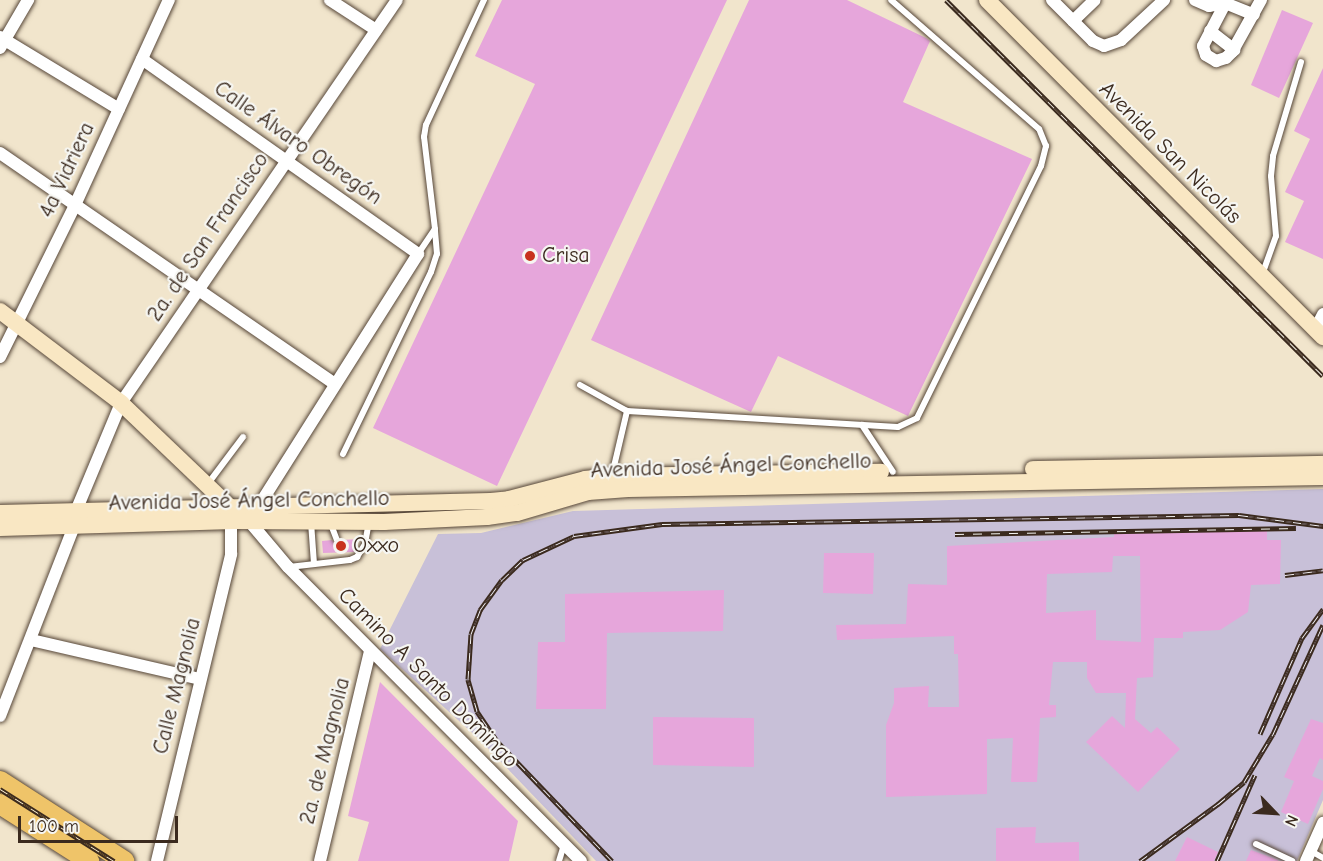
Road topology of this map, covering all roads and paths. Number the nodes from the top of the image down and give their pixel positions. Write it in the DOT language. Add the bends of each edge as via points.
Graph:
graph roads {
  1 [pos="28,0"];
  2 [pos="169,0"];
  3 [pos="330,0"];
  4 [pos="397,0"];
  5 [pos="484,0"];
  6 [pos="891,0"];
  7 [pos="987,0"];
  8 [pos="1052,0"];
  9 [pos="1095,0"];
  10 [pos="1164,0"];
  11 [pos="1195,0"];
  12 [pos="1261,0"];
  13 [pos="1225,1"];
  14 [pos="1254,15"];
  15 [pos="1073,21"];
  16 [pos="376,30"];
  17 [pos="1210,31"];
  18 [pos="2,41"];
  19 [pos="1234,50"];
  20 [pos="142,59"];
  21 [pos="1300,62"];
  22 [pos="119,109"];
  23 [pos="0,153"];
  24 [pos="287,160"];
  25 [pos="75,205"];
  26 [pos="435,228"];
  27 [pos="418,254"];
  28 [pos="1262,276"];
  29 [pos="198,290"];
  30 [pos="0,311"];
  31 [pos="1323,314"];
  32 [pos="16,322"];
  33 [pos="1319,333"];
  34 [pos="0,357"];
  35 [pos="334,383"];
  36 [pos="580,385"];
  37 [pos="121,403"];
  38 [pos="627,411"];
  39 [pos="862,425"];
  40 [pos="243,437"];
  41 [pos="343,454"];
  42 [pos="1323,464"];
  43 [pos="892,472"];
  44 [pos="612,476"];
  45 [pos="1323,477"];
  46 [pos="206,486"];
  47 [pos="0,513"];
  48 [pos="242,514"];
  49 [pos="75,518"];
  50 [pos="311,521"];
  51 [pos="329,522"];
  52 [pos="369,522"];
  53 [pos="0,528"];
  54 [pos="337,540"];
  55 [pos="341,552"];
  56 [pos="344,561"];
  57 [pos="314,564"];
  58 [pos="288,567"];
  59 [pos="31,640"];
  60 [pos="370,651"];
  61 [pos="200,679"];
  62 [pos="0,716"];
  63 [pos="0,774"];
  64 [pos="0,781"];
  65 [pos="0,804"];
  66 [pos="0,813"];
  67 [pos="1323,823"];
  68 [pos="564,844"];
  69 [pos="1256,844"];
  70 [pos="1309,856"];
  71 [pos="1323,858"];
  72 [pos="122,859"];
  73 [pos="78,861"];
  74 [pos="89,861"];
  75 [pos="157,861"];
  76 [pos="320,861"];
  77 [pos="559,861"];
  78 [pos="580,861"];
  79 [pos="1292,861"];
  1 -- 18 [label="street"];
  2 -- 20 [label="street, 4a Vidriera"];
  3 -- 16 [label="street"];
  4 -- 16 [label="street, 2a. de San Francisco"];
  5 -- 26 [label="lane" via="426,125 424,137"];
  6 -- 39 [label="lane" via="1039,129 1046,146 1041,166 924,408 917,418 898,427"];
  7 -- 28 [label="main road, Avenida San Nicolás"];
  8 -- 15 [label="street"];
  9 -- 15 [label="street"];
  10 -- 15 [label="street" via="1122,40 1110,45 1093,41"];
  11 -- 13 [label="street" via="1209,6"];
  12 -- 14 [label="street"];
  13 -- 14 [label="street"];
  13 -- 17 [label="street"];
  14 -- 19 [label="street"];
  16 -- 24 [label="street, 2a. de San Francisco"];
  17 -- 19 [label="street"];
  17 -- 19 [label="street" via="1203,46 1210,59 1221,61"];
  18 -- 22 [label="street"];
  20 -- 22 [label="street, 4a Vidriera"];
  20 -- 24 [label="street, Calle Álvaro Obregón"];
  21 -- 28 [label="lane" via="1273,156 1276,236"];
  22 -- 25 [label="street, 4a Vidriera"];
  23 -- 25 [label="street"];
  24 -- 27 [label="street, Calle Álvaro Obregón"];
  24 -- 29 [label="street, 2a. de San Francisco"];
  25 -- 29 [label="street"];
  25 -- 32 [label="street, 4a Vidriera"];
  26 -- 27 [label="lane"];
  26 -- 41 [label="lane" via="437,254 431,272"];
  27 -- 35 [label="street, Calle Magnolia"];
  28 -- 33 [label="main road, Avenida San Nicolás"];
  29 -- 35 [label="street"];
  29 -- 37 [label="street, 2a. de San Francisco"];
  30 -- 32 [label="main road"];
  31 -- 33 [label="street"];
  32 -- 34 [label="street, 4a Vidriera"];
  32 -- 37 [label="main road"];
  35 -- 48 [label="street, Calle Magnolia"];
  36 -- 38 [label="lane"];
  37 -- 46 [label="main road"];
  37 -- 49 [label="street, 2a. de San Francisco"];
  38 -- 39 [label="lane"];
  38 -- 44 [label="lane"];
  39 -- 43 [label="lane"];
  40 -- 46 [label="lane"];
  42 -- 43 [label="main road, Avenida José Ángel Conchello"];
  43 -- 44 [label="main road, Avenida José Ángel Conchello"];
  44 -- 48 [label="main road, Avenida José Ángel Conchello" via="557,485 509,499"];
  45 -- 52 [label="main road, Avenida José Ángel Conchello" via="609,490 500,516"];
  46 -- 48 [label="main road"];
  47 -- 49 [label="main road, Avenida José Ángel Conchello"];
  48 -- 49 [label="main road, Avenida José Ángel Conchello"];
  48 -- 50 [label="main road, Avenida José Ángel Conchello"];
  48 -- 58 [label="street, Camino A Santo Domingo"];
  48 -- 61 [label="street, Calle Magnolia"];
  49 -- 53 [label="main road, Avenida José Ángel Conchello"];
  49 -- 59 [label="street, 2a. de San Francisco"];
  50 -- 51 [label="main road, Avenida José Ángel Conchello"];
  50 -- 57 [label="lane"];
  51 -- 52 [label="main road, Avenida José Ángel Conchello"];
  51 -- 54 [label="lane"];
  52 -- 56 [label="lane" via="361,553"];
  55 -- 56 [label="lane"];
  56 -- 57 [label="lane"];
  57 -- 58 [label="lane"];
  58 -- 60 [label="street, Camino A Santo Domingo"];
  59 -- 61 [label="street"];
  59 -- 62 [label="street, 2a. de San Francisco"];
  60 -- 68 [label="street, Camino A Santo Domingo"];
  60 -- 76 [label="street, 2a. de Magnolia"];
  61 -- 75 [label="street, Calle Magnolia"];
  63 -- 72 [label="main road" via="112,846"];
  64 -- 72 [label="main road"];
  65 -- 74 [label="main road"];
  66 -- 73 [label="main road"];
  67 -- 70 [label="street"];
  68 -- 77 [label="lane"];
  68 -- 78 [label="street, Camino A Santo Domingo"];
  69 -- 79 [label="lane"];
  70 -- 71 [label="lane"];
}
